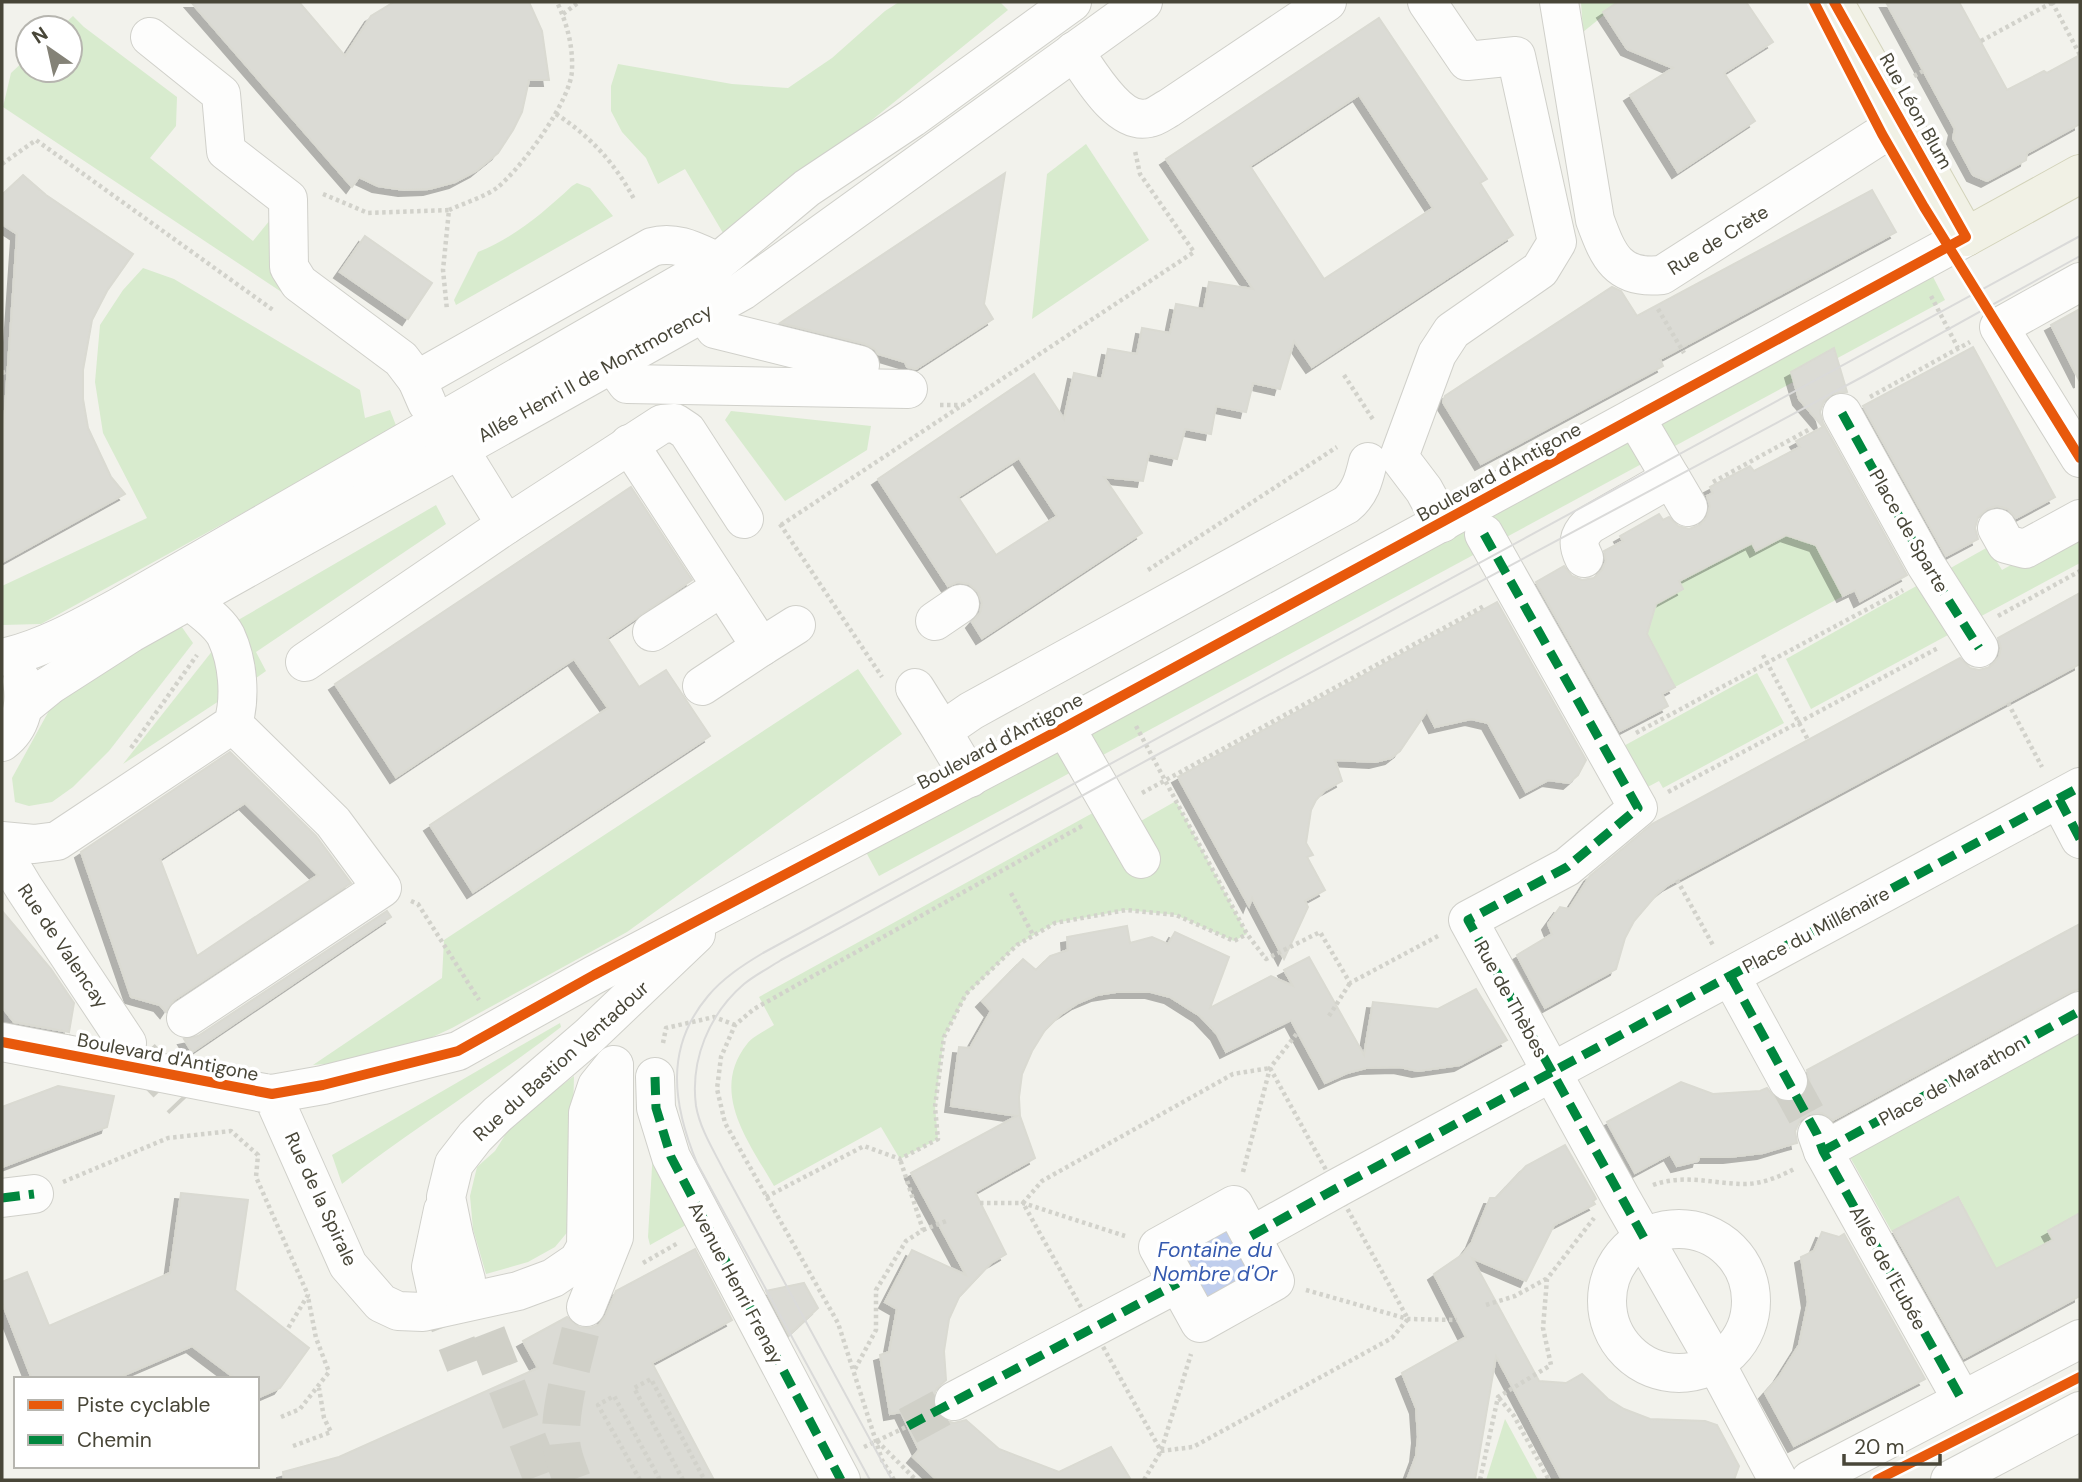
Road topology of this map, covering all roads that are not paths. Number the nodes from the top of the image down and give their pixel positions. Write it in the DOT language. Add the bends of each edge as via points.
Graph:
graph roads {
  1 [pos="1072,2"];
  2 [pos="1143,2"];
  3 [pos="1327,2"];
  4 [pos="1427,2"];
  5 [pos="1559,2"];
  6 [pos="1834,2"];
  7 [pos="149,37"];
  8 [pos="1074,51"];
  9 [pos="1901,122"];
  10 [pos="2080,174"];
  11 [pos="1966,237"];
  12 [pos="718,262"];
  13 [pos="2080,282"];
  14 [pos="703,312"];
  15 [pos="612,363"];
  16 [pos="860,365"];
  17 [pos="417,380"];
  18 [pos="908,389"];
  19 [pos="1842,413"];
  20 [pos="1635,417"];
  21 [pos="447,437"];
  22 [pos="629,444"];
  23 [pos="2080,458"];
  24 [pos="1368,462"];
  25 [pos="744,519"];
  26 [pos="2080,519"];
  27 [pos="1442,523"];
  28 [pos="506,525"];
  29 [pos="1997,528"];
  30 [pos="1484,534"];
  31 [pos="1584,558"];
  32 [pos="722,587"];
  33 [pos="204,613"];
  34 [pos="796,625"];
  35 [pos="652,632"];
  36 [pos="1973,640"];
  37 [pos="761,647"];
  38 [pos="4,655"];
  39 [pos="304,662"];
  40 [pos="702,686"];
  41 [pos="915,688"];
  42 [pos="23,707"];
  43 [pos="233,724"];
  44 [pos="1065,727"];
  45 [pos="942,731"];
  46 [pos="2,742"];
  47 [pos="970,778"];
  48 [pos="2070,793"];
  49 [pos="2080,839"];
  50 [pos="2,841"];
  51 [pos="2,847"];
  52 [pos="1142,859"];
  53 [pos="725,905"];
  54 [pos="1731,977"];
  55 [pos="649,981"];
  56 [pos="2080,1011"];
  57 [pos="186,1018"];
  58 [pos="2,1042"];
  59 [pos="127,1043"];
  60 [pos="614,1065"];
  61 [pos="1552,1073"];
  62 [pos="656,1077"];
  63 [pos="1788,1081"];
  64 [pos="268,1093"];
  65 [pos="1820,1143"];
  66 [pos="1242,1221"];
  67 [pos="1644,1238"];
  68 [pos="1178,1283"];
  69 [pos="451,1285"];
  70 [pos="586,1307"];
  71 [pos="2080,1339"];
  72 [pos="1716,1364"];
  73 [pos="954,1401"];
  74 [pos="1962,1401"];
  75 [pos="2080,1411"];
  76 [pos="1971,1475"];
  77 [pos="841,1480"];
  78 [pos="1778,1480"];
  79 [pos="1810,1480"];
  1 -- 12 [label="street, Allée Henri II de Montmorency" via="807,188"];
  2 -- 8 [label="street, Allée Henri II de Montmorency"];
  3 -- 8 [label="street" via="1148,119 1128,115 1107,97"];
  4 -- 27 [label="street" via="1468,61 1516,56 1557,242 1540,270 1452,331 1437,354 1399,457"];
  5 -- 9 [label="street, Rue de Crète" via="1595,220 1607,253 1627,271 1646,277 1662,275"];
  6 -- 9 [label="main road, Rue Léon Blum"];
  7 -- 17 [label="street" via="221,94 226,151 288,199 289,267 299,283 401,359"];
  8 -- 14 [label="street, Allée Henri II de Montmorency" via="741,290"];
  9 -- 11 [label="main road, Rue Léon Blum"];
  10 -- 11 [label="main road"];
  11 -- 20 [label="street, Boulevard d'Antigone"];
  12 -- 17 [label="street" via="679,245 652,247"];
  12 -- 21 [label="street, Allée Henri II de Montmorency"];
  13 -- 23 [label="street" via="1999,327"];
  14 -- 15 [label="street, Allée Henri II de Montmorency"];
  14 -- 16 [label="street" via="715,329 729,334"];
  15 -- 18 [label="street" via="627,384"];
  15 -- 21 [label="street, Allée Henri II de Montmorency"];
  17 -- 21 [label="street"];
  19 -- 36 [label="street, Place de Sparte"];
  20 -- 27 [label="street, Boulevard d'Antigone"];
  20 -- 31 [label="street" via="1680,492 1589,525 1578,542"];
  21 -- 28 [label="street"];
  21 -- 33 [label="street, Allée Henri II de Montmorency"];
  21 -- 38 [label="street, Allée Henri II de Montmorency" via="63,638"];
  22 -- 25 [label="street" via="662,424 675,423 687,431"];
  22 -- 28 [label="street"];
  22 -- 32 [label="street"];
  24 -- 45 [label="street" via="1361,487 1346,505"];
  26 -- 29 [label="street" via="2025,549 2006,544"];
  27 -- 44 [label="street, Boulevard d'Antigone"];
  28 -- 39 [label="street"];
  30 -- 61 [label="street, Rue de Thèbes" via="1638,808 1567,867 1468,920"];
  32 -- 35 [label="street"];
  32 -- 37 [label="street"];
  33 -- 42 [label="street, Allée Henri II de Montmorency" via="131,633"];
  33 -- 43 [label="street" via="226,636 236,675 238,708"];
  34 -- 37 [label="street"];
  37 -- 40 [label="street"];
  38 -- 42 [label="street" via="22,680"];
  41 -- 45 [label="street"];
  42 -- 46 [label="street" via="18,724"];
  43 -- 50 [label="street" via="57,841"];
  43 -- 57 [label="street" via="333,822 382,888"];
  44 -- 47 [label="street, Boulevard d'Antigone"];
  44 -- 52 [label="street"];
  45 -- 47 [label="street"];
  47 -- 53 [label="street, Boulevard d'Antigone"];
  48 -- 49 [label="street"];
  48 -- 54 [label="street, Place du Millénaire"];
  51 -- 59 [label="street, Rue de Valencay"];
  53 -- 55 [label="street, Rue du Bastion Ventadour"];
  53 -- 64 [label="street, Boulevard d'Antigone" via="458,1051 323,1086"];
  54 -- 61 [label="street, Place du Millénaire"];
  54 -- 63 [label="street"];
  55 -- 60 [label="street" via="616,1033"];
  55 -- 69 [label="street, Rue du Bastion Ventadour" via="475,1137 454,1164 446,1197 454,1236"];
  56 -- 65 [label="street, Place de Marathon"];
  58 -- 64 [label="street, Boulevard d'Antigone, bridge"];
  60 -- 64 [label="street, Rue de la Spirale" via="597,1086 588,1113 586,1248 578,1261 553,1278 518,1291 423,1312 398,1311 381,1303 348,1265"];
  60 -- 70 [label="street" via="614,1237"];
  61 -- 66 [label="street, Place du Millénaire" via="1349,1181"];
  61 -- 67 [label="street, Rue de Thèbes"];
  62 -- 77 [label="street, Avenue Henri Frenay" via="656,1108 671,1157"];
  65 -- 74 [label="street, Allée de l'Eubée"];
  66 -- 68 [label="street, Place du Millénaire" via="1158,1247"];
  66 -- 68 [label="street" via="1275,1281 1200,1323"];
  67 -- 72 [label="street, Rue de Thèbes"];
  67 -- 72 [label="street" via="1680,1228 1699,1231 1716,1238 1743,1265 1750,1282 1750,1320 1743,1337"];
  67 -- 72 [label="street" via="1617,1264 1609,1282 1609,1320 1616,1338 1628,1353 1661,1371 1680,1374"];
  68 -- 73 [label="street"];
  71 -- 74 [label="street"];
  72 -- 78 [label="street, Rue de Thèbes"];
  74 -- 79 [label="street"];
  75 -- 76 [label="street"];
}
